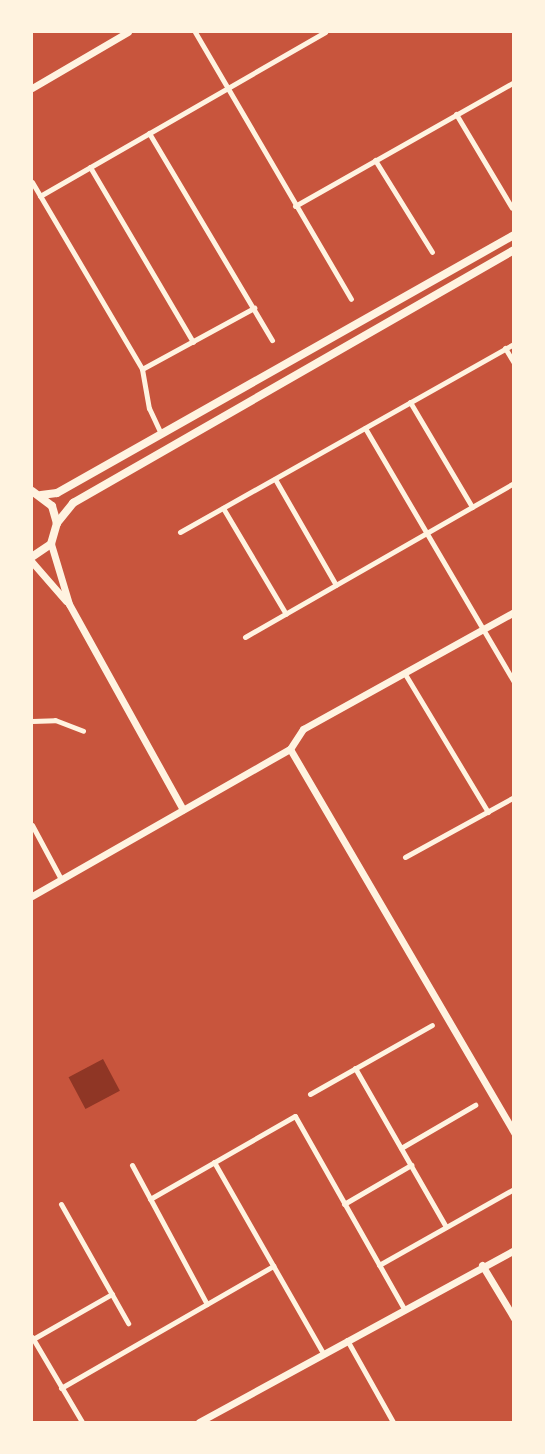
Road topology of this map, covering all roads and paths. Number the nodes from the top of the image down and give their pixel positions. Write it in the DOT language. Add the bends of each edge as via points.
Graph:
graph roads {
  1 [pos="128,32"];
  2 [pos="195,32"];
  3 [pos="325,32"];
  4 [pos="513,82"];
  5 [pos="32,88"];
  6 [pos="228,88"];
  7 [pos="456,114"];
  8 [pos="149,133"];
  9 [pos="375,160"];
  10 [pos="90,167"];
  11 [pos="32,182"];
  12 [pos="40,196"];
  13 [pos="295,206"];
  14 [pos="512,208"];
  15 [pos="513,235"];
  16 [pos="513,250"];
  17 [pos="432,252"];
  18 [pos="351,299"];
  19 [pos="254,308"];
  20 [pos="272,340"];
  21 [pos="193,342"];
  22 [pos="513,344"];
  23 [pos="505,348"];
  24 [pos="513,363"];
  25 [pos="142,369"];
  26 [pos="410,402"];
  27 [pos="365,428"];
  28 [pos="161,434"];
  29 [pos="275,479"];
  30 [pos="513,482"];
  31 [pos="32,491"];
  32 [pos="41,495"];
  33 [pos="472,507"];
  34 [pos="223,508"];
  35 [pos="57,523"];
  36 [pos="180,532"];
  37 [pos="425,533"];
  38 [pos="51,544"];
  39 [pos="32,559"];
  40 [pos="336,584"];
  41 [pos="69,604"];
  42 [pos="513,612"];
  43 [pos="286,614"];
  44 [pos="483,630"];
  45 [pos="245,637"];
  46 [pos="405,674"];
  47 [pos="513,682"];
  48 [pos="32,721"];
  49 [pos="83,732"];
  50 [pos="290,749"];
  51 [pos="513,797"];
  52 [pos="183,810"];
  53 [pos="488,812"];
  54 [pos="32,825"];
  55 [pos="405,857"];
  56 [pos="61,879"];
  57 [pos="32,896"];
  58 [pos="432,1025"];
  59 [pos="355,1068"];
  60 [pos="310,1094"];
  61 [pos="475,1105"];
  62 [pos="513,1133"];
  63 [pos="401,1148"];
  64 [pos="214,1162"];
  65 [pos="131,1165"];
  66 [pos="411,1165"];
  67 [pos="513,1189"];
  68 [pos="149,1199"];
  69 [pos="344,1203"];
  70 [pos="61,1204"];
  71 [pos="446,1227"];
  72 [pos="513,1250"];
  73 [pos="379,1265"];
  74 [pos="482,1265"];
  75 [pos="273,1266"];
  76 [pos="112,1294"];
  77 [pos="207,1304"];
  78 [pos="404,1309"];
  79 [pos="513,1318"];
  80 [pos="128,1323"];
  81 [pos="32,1338"];
  82 [pos="347,1340"];
  83 [pos="323,1353"];
  84 [pos="61,1388"];
  85 [pos="82,1423"];
  86 [pos="199,1423"];
  87 [pos="393,1423"];
  1 -- 5 [label="street"];
  2 -- 6 [label="street"];
  3 -- 6 [label="street"];
  4 -- 7 [label="street"];
  6 -- 8 [label="street"];
  6 -- 13 [label="street"];
  7 -- 9 [label="street"];
  7 -- 14 [label="street"];
  8 -- 10 [label="street"];
  8 -- 19 [label="street"];
  9 -- 13 [label="street"];
  9 -- 17 [label="street"];
  10 -- 12 [label="street"];
  10 -- 21 [label="street"];
  11 -- 12 [label="street"];
  12 -- 25 [label="street"];
  13 -- 18 [label="street"];
  15 -- 28 [label="main road"];
  16 -- 35 [label="main road" via="73,503"];
  19 -- 20 [label="street"];
  19 -- 21 [label="street"];
  21 -- 25 [label="street"];
  22 -- 23 [label="street"];
  23 -- 24 [label="street"];
  23 -- 26 [label="street"];
  25 -- 28 [label="street" via="149,408"];
  26 -- 27 [label="street"];
  26 -- 33 [label="street"];
  27 -- 29 [label="street"];
  27 -- 37 [label="street"];
  28 -- 32 [label="main road" via="57,493"];
  29 -- 34 [label="street"];
  29 -- 40 [label="street"];
  30 -- 33 [label="street"];
  31 -- 32 [label="main road"];
  32 -- 35 [label="main road" via="52,506"];
  33 -- 37 [label="street"];
  34 -- 36 [label="street"];
  34 -- 43 [label="street"];
  35 -- 38 [label="main road"];
  37 -- 40 [label="street"];
  37 -- 44 [label="street"];
  38 -- 39 [label="main road"];
  38 -- 41 [label="street"];
  39 -- 41 [label="street"];
  40 -- 43 [label="street"];
  41 -- 52 [label="street"];
  42 -- 44 [label="street"];
  43 -- 45 [label="street"];
  44 -- 46 [label="street"];
  44 -- 47 [label="street"];
  46 -- 50 [label="street" via="303,729"];
  46 -- 53 [label="street"];
  48 -- 49 [label="street" via="55,720"];
  50 -- 52 [label="street"];
  50 -- 62 [label="street"];
  51 -- 53 [label="street"];
  52 -- 56 [label="street"];
  53 -- 55 [label="street"];
  54 -- 56 [label="street"];
  56 -- 57 [label="street"];
  58 -- 59 [label="street"];
  59 -- 60 [label="street"];
  59 -- 63 [label="street"];
  61 -- 63 [label="street"];
  63 -- 66 [label="street"];
  64 -- 68 [label="street"];
  64 -- 69 [label="street" via="295,1116"];
  64 -- 75 [label="street"];
  65 -- 68 [label="street"];
  66 -- 69 [label="street"];
  66 -- 71 [label="street"];
  67 -- 71 [label="street"];
  68 -- 77 [label="street"];
  69 -- 73 [label="street"];
  70 -- 76 [label="street"];
  71 -- 73 [label="street"];
  72 -- 74 [label="street"];
  73 -- 78 [label="street"];
  74 -- 78 [label="street"];
  74 -- 79 [label="street"];
  75 -- 77 [label="street"];
  75 -- 83 [label="street"];
  76 -- 80 [label="street"];
  76 -- 81 [label="street"];
  77 -- 84 [label="street"];
  78 -- 82 [label="street"];
  81 -- 84 [label="street"];
  82 -- 83 [label="street"];
  82 -- 87 [label="street"];
  83 -- 86 [label="street"];
  84 -- 85 [label="street"];
}
